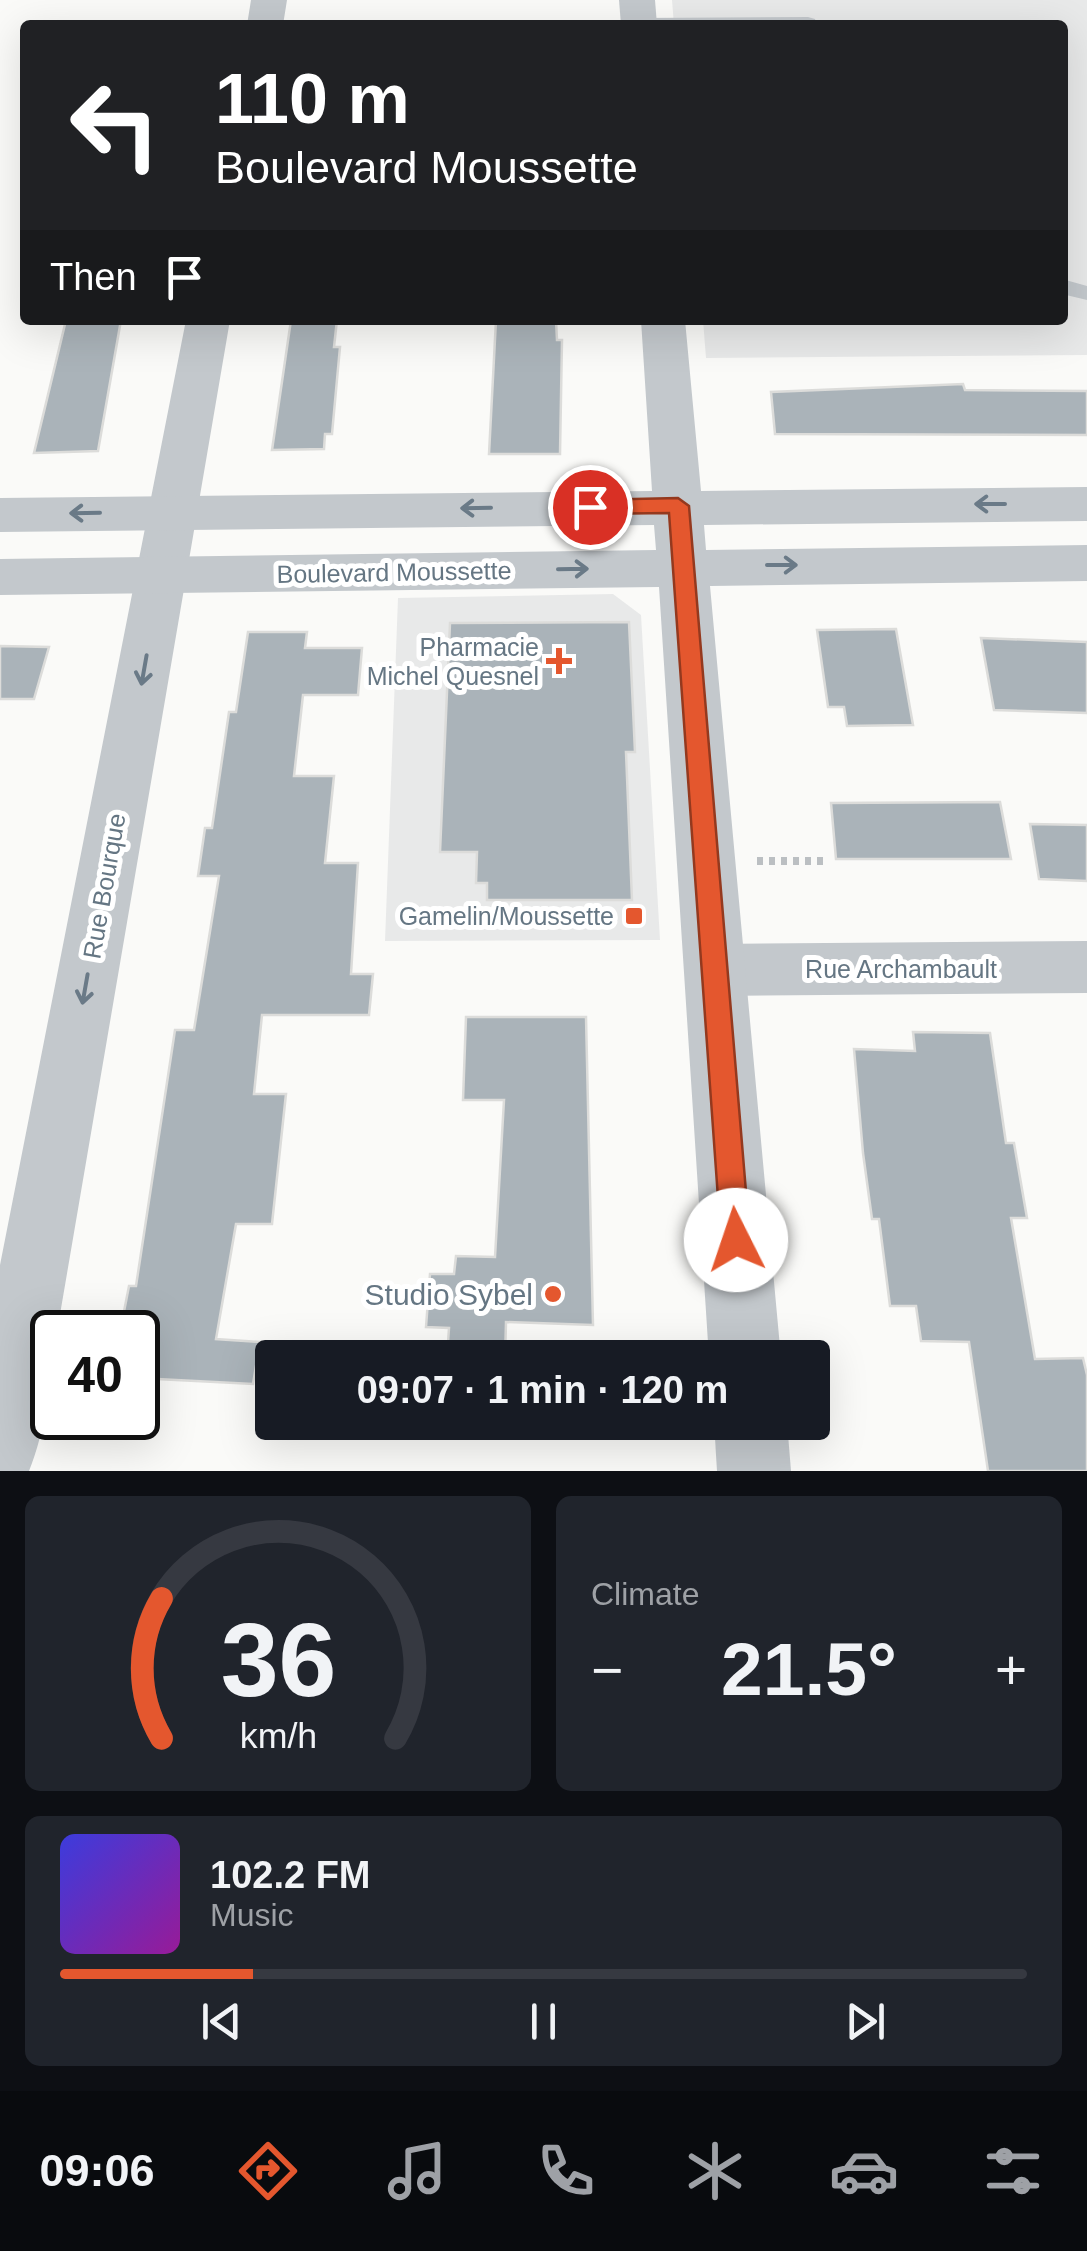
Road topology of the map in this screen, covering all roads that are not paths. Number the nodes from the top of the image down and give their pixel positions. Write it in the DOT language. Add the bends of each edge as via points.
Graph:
graph roads {
  1 [pos="638,16"];
  2 [pos="735,20"];
  3 [pos="207,325"];
  4 [pos="663,325"];
  5 [pos="1087,504"];
  6 [pos="678,506"];
  7 [pos="171,511"];
  8 [pos="0,515"];
  9 [pos="1087,563"];
  10 [pos="684,567"];
  11 [pos="160,574"];
  12 [pos="0,577"];
  13 [pos="1087,967"];
  14 [pos="714,970"];
  15 [pos="744,1340"];
  16 [pos="751,1440"];
  17 [pos="0,1452"];
  18 [pos="754,1471"];
  1 -- 2 [label="lane"];
  3 -- 7 [label="street, Rue Bourque"];
  4 -- 6 [label="street"];
  5 -- 6 [label="street, one-way"];
  6 -- 7 [label="street, one-way"];
  6 -- 10 [label="street"];
  7 -- 8 [label="street, one-way"];
  7 -- 11 [label="street, Rue Bourque"];
  10 -- 9 [label="street, Boulevard Moussette, one-way"];
  11 -- 10 [label="street, Boulevard Moussette, one-way"];
  10 -- 14 [label="street"];
  11 -- 12 [label="street, Boulevard Moussette"];
  11 -- 17 [label="street, Rue Bourque, one-way"];
  13 -- 14 [label="street, Rue Archambault"];
  14 -- 15 [label="street"];
  16 -- 18 [label="street"];
}
